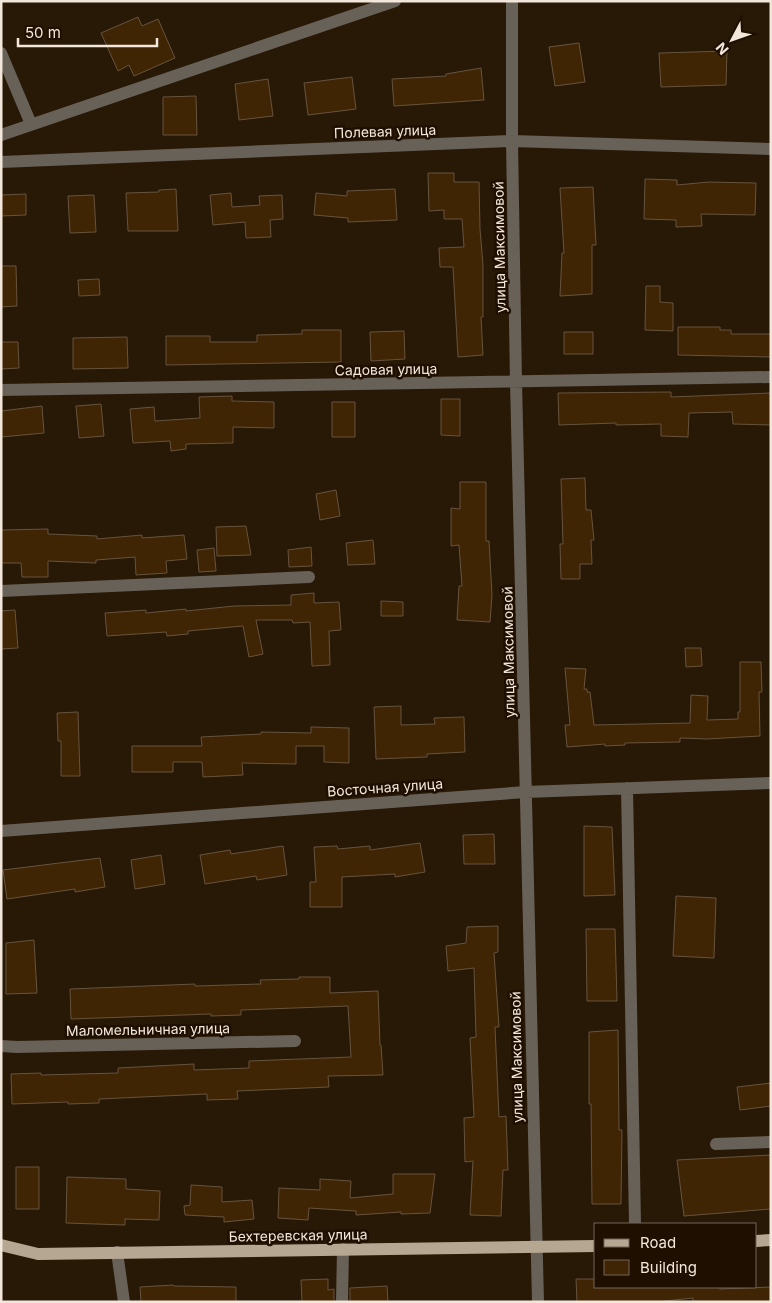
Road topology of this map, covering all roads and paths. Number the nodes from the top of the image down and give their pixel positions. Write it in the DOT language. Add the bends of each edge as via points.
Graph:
graph roads {
  1 [pos="394,1"];
  2 [pos="512,1"];
  3 [pos="1,53"];
  4 [pos="31,124"];
  5 [pos="1,135"];
  6 [pos="512,141"];
  7 [pos="771,149"];
  8 [pos="1,162"];
  9 [pos="771,377"];
  10 [pos="516,382"];
  11 [pos="1,390"];
  12 [pos="309,578"];
  13 [pos="1,591"];
  14 [pos="771,783"];
  15 [pos="627,788"];
  16 [pos="526,792"];
  17 [pos="1,830"];
  18 [pos="295,1041"];
  19 [pos="1,1046"];
  20 [pos="771,1142"];
  21 [pos="716,1144"];
  22 [pos="635,1223"];
  23 [pos="757,1240"];
  24 [pos="771,1240"];
  25 [pos="1,1245"];
  26 [pos="594,1246"];
  27 [pos="535,1247"];
  28 [pos="343,1249"];
  29 [pos="117,1252"];
  30 [pos="124,1302"];
  31 [pos="342,1302"];
  32 [pos="538,1302"];
  1 -- 4 [label="street"];
  2 -- 6 [label="street, улица Максимовой"];
  3 -- 4 [label="street"];
  4 -- 5 [label="street"];
  6 -- 7 [label="street, Полевая улица"];
  6 -- 8 [label="street, Полевая улица"];
  6 -- 10 [label="street, улица Максимовой"];
  9 -- 10 [label="street, Садовая улица"];
  10 -- 11 [label="street, Садовая улица"];
  10 -- 16 [label="street, улица Максимовой"];
  12 -- 13 [label="street"];
  14 -- 15 [label="street, Восточная улица"];
  15 -- 16 [label="street, Восточная улица"];
  15 -- 22 [label="street"];
  16 -- 17 [label="street, Восточная улица"];
  16 -- 27 [label="street, улица Максимовой"];
  18 -- 19 [label="street, Маломельничная улица"];
  20 -- 21 [label="street"];
  23 -- 24 [label="main road"];
  25 -- 29 [label="main road, Бехтеревская улица" via="38,1254"];
  26 -- 27 [label="main road, Бехтеревская улица"];
  27 -- 28 [label="main road, Бехтеревская улица"];
  27 -- 32 [label="street, улица Максимовой"];
  28 -- 29 [label="main road, Бехтеревская улица"];
  28 -- 31 [label="street"];
  29 -- 30 [label="street"];
}
